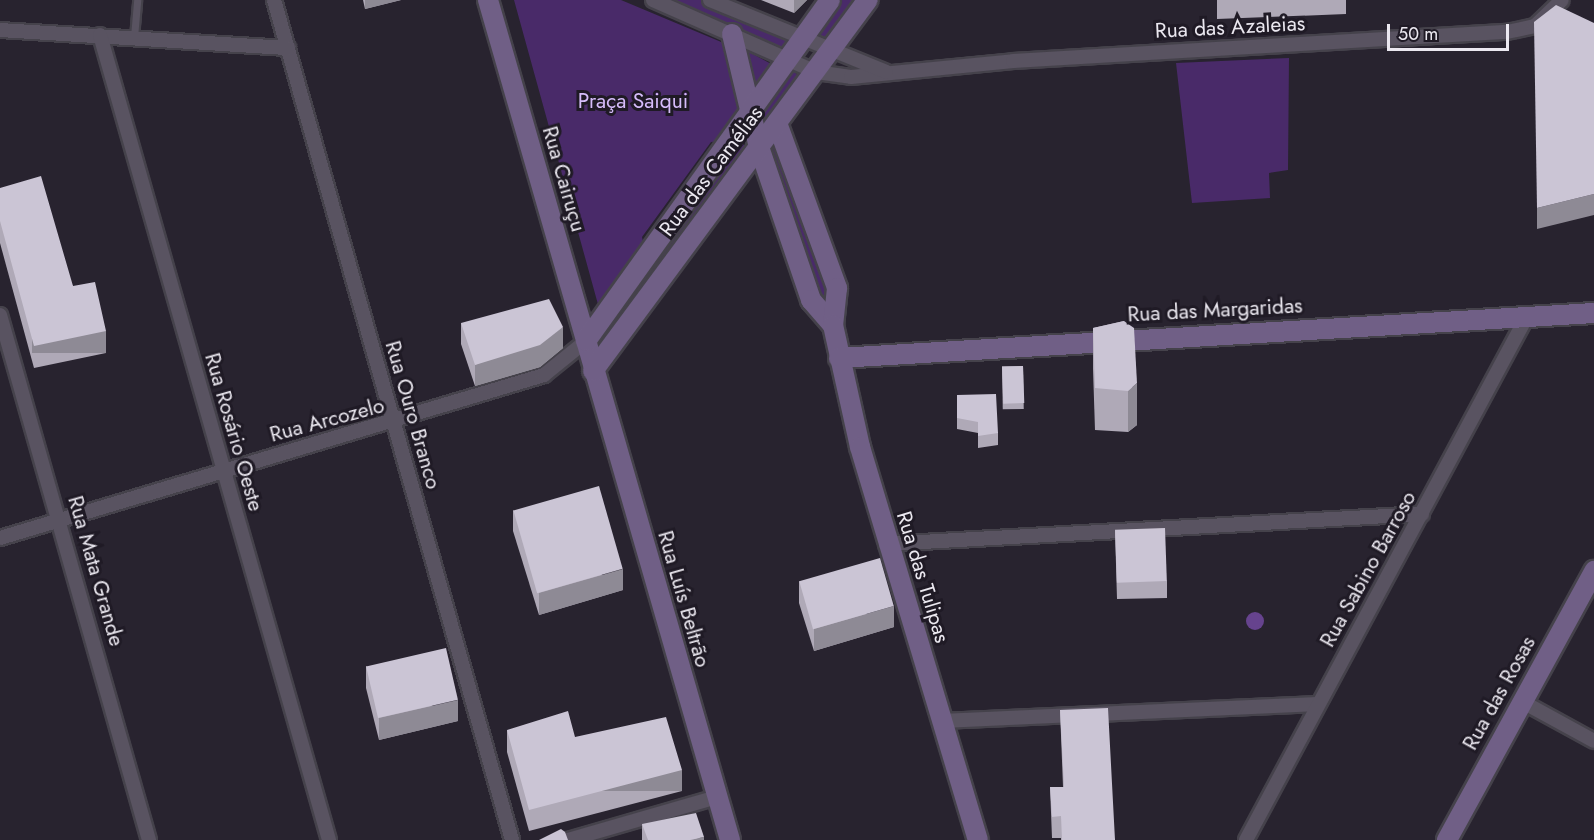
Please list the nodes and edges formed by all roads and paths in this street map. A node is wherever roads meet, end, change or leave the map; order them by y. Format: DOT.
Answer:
graph roads {
  1 [pos="137,0"];
  2 [pos="274,0"];
  3 [pos="488,0"];
  4 [pos="653,0"];
  5 [pos="710,0"];
  6 [pos="830,0"];
  7 [pos="868,0"];
  8 [pos="1562,0"];
  9 [pos="0,30"];
  10 [pos="732,34"];
  11 [pos="100,35"];
  12 [pos="134,37"];
  13 [pos="802,39"];
  14 [pos="288,48"];
  15 [pos="831,50"];
  16 [pos="788,59"];
  17 [pos="816,72"];
  18 [pos="888,73"];
  19 [pos="750,111"];
  20 [pos="777,123"];
  21 [pos="759,147"];
  22 [pos="1594,313"];
  23 [pos="0,315"];
  24 [pos="1526,318"];
  25 [pos="833,325"];
  26 [pos="586,341"];
  27 [pos="839,358"];
  28 [pos="593,371"];
  29 [pos="393,424"];
  30 [pos="223,471"];
  31 [pos="1422,514"];
  32 [pos="61,520"];
  33 [pos="0,538"];
  34 [pos="886,544"];
  35 [pos="1594,571"];
  36 [pos="1521,701"];
  37 [pos="1317,704"];
  38 [pos="943,721"];
  39 [pos="1594,741"];
  40 [pos="717,798"];
  41 [pos="148,840"];
  42 [pos="329,840"];
  43 [pos="512,840"];
  44 [pos="568,840"];
  45 [pos="730,840"];
  46 [pos="978,840"];
  47 [pos="1246,840"];
  48 [pos="1447,840"];
  1 -- 12 [label="lane"];
  2 -- 14 [label="street, Rua Ouro Branco"];
  3 -- 26 [label="street, Rua Cairuçu"];
  4 -- 10 [label="street"];
  5 -- 13 [label="street"];
  6 -- 13 [label="street, Rua das Camélias"];
  7 -- 15 [label="street, Rua das Camélias"];
  8 -- 18 [label="street, Rua das Azaleias"];
  9 -- 11 [label="street"];
  10 -- 16 [label="street"];
  10 -- 19 [label="street"];
  11 -- 12 [label="street"];
  11 -- 30 [label="street, Rua Rosário Oeste"];
  12 -- 14 [label="street"];
  13 -- 15 [label="street"];
  13 -- 16 [label="street, Rua das Camélias"];
  14 -- 29 [label="street, Rua Ouro Branco"];
  15 -- 17 [label="street, Rua das Camélias"];
  15 -- 18 [label="street, Rua das Azaleias"];
  16 -- 17 [label="street"];
  16 -- 19 [label="street, Rua das Camélias"];
  17 -- 18 [label="street, Rua das Azaleias"];
  17 -- 20 [label="street, Rua das Camélias"];
  19 -- 21 [label="street"];
  19 -- 26 [label="street, Rua das Camélias"];
  20 -- 21 [label="street, Rua das Camélias"];
  20 -- 25 [label="street, Rua das Tulipas"];
  21 -- 25 [label="street"];
  21 -- 28 [label="street, Rua das Camélias"];
  22 -- 24 [label="street, Rua das Margaridas"];
  23 -- 32 [label="street, Rua Mata Grande"];
  24 -- 27 [label="street, Rua das Margaridas"];
  24 -- 31 [label="street, Rua Sabino Barroso"];
  25 -- 27 [label="street, Rua das Tulipas"];
  26 -- 28 [label="street, Rua Cairuçu"];
  26 -- 29 [label="street, Rua Arcozelo"];
  27 -- 34 [label="street, Rua das Tulipas"];
  28 -- 40 [label="street, Rua Luís Beltrão"];
  29 -- 30 [label="street, Rua Arcozelo"];
  29 -- 43 [label="street, Rua Ouro Branco"];
  30 -- 32 [label="street, Rua Arcozelo"];
  30 -- 42 [label="street, Rua Rosário Oeste"];
  31 -- 34 [label="street"];
  31 -- 37 [label="street, Rua Sabino Barroso"];
  32 -- 33 [label="street, Rua Arcozelo"];
  32 -- 41 [label="street, Rua Mata Grande"];
  34 -- 38 [label="street, Rua das Tulipas"];
  35 -- 36 [label="street, Rua das Rosas"];
  36 -- 39 [label="street"];
  36 -- 48 [label="street, Rua das Rosas"];
  37 -- 38 [label="street"];
  37 -- 47 [label="street, Rua Sabino Barroso"];
  38 -- 46 [label="street, Rua das Tulipas"];
  40 -- 44 [label="street"];
  40 -- 45 [label="street, Rua Luís Beltrão"];
}
